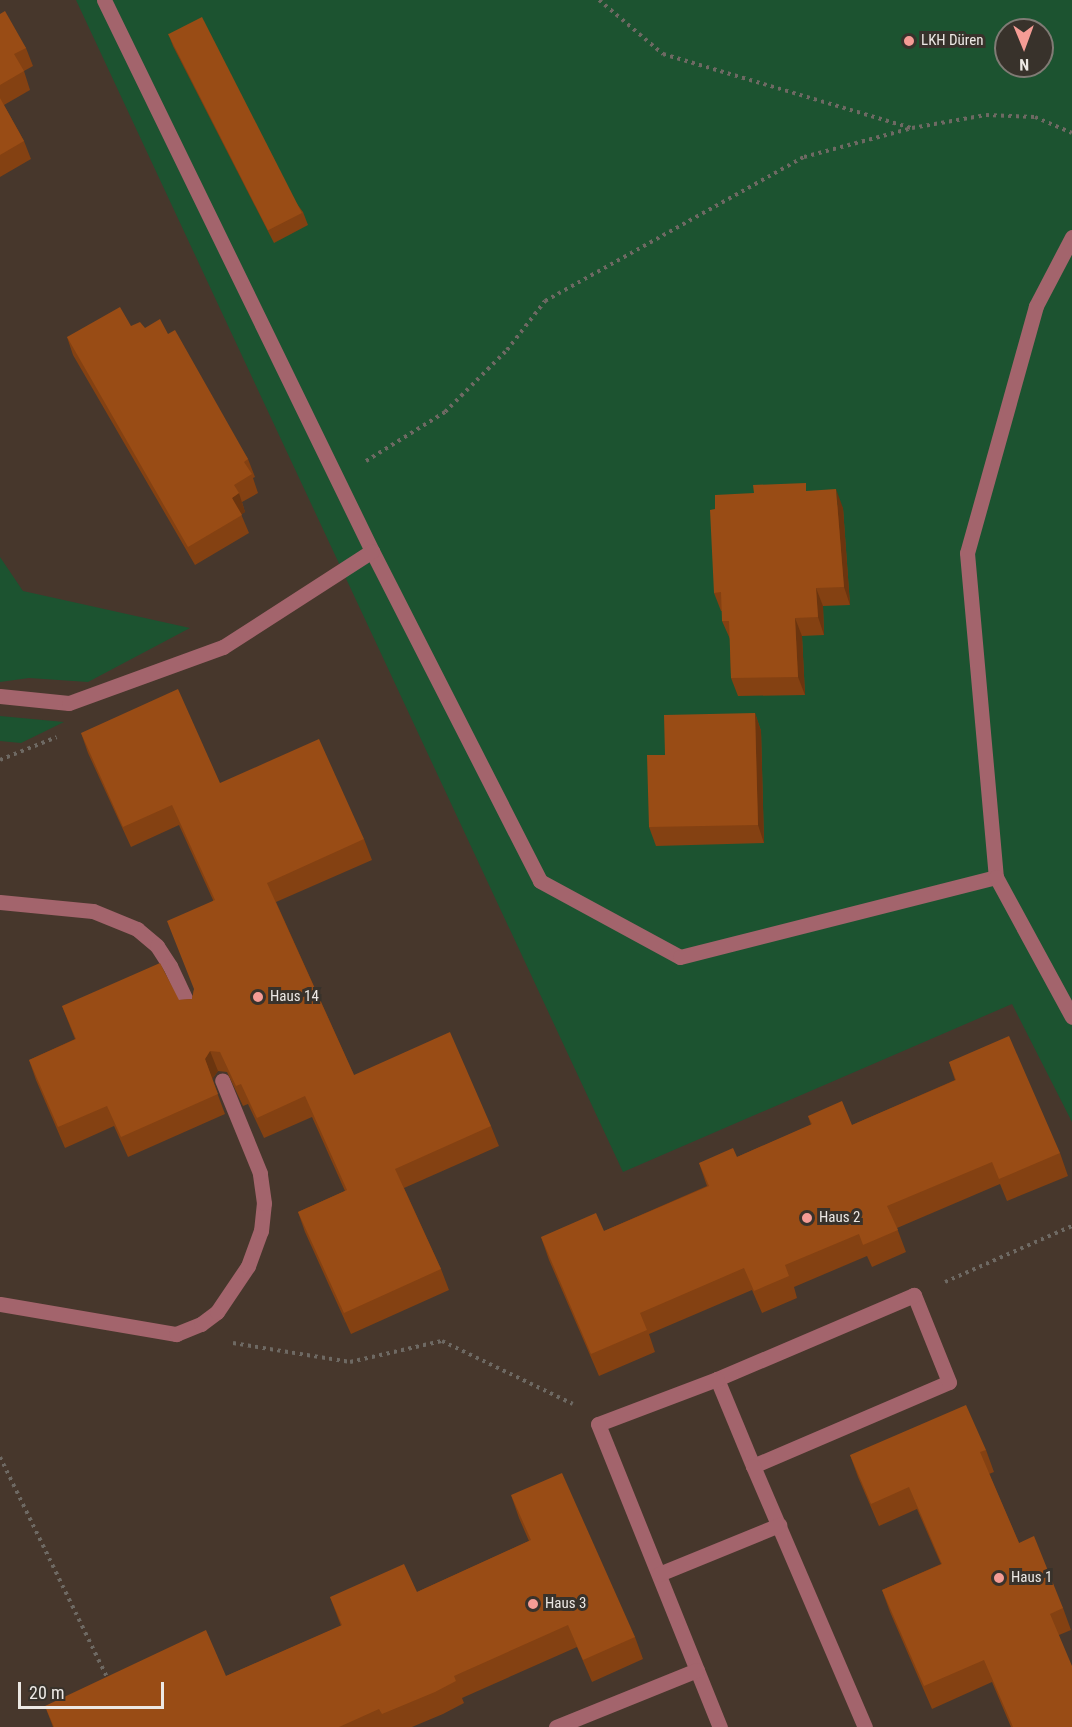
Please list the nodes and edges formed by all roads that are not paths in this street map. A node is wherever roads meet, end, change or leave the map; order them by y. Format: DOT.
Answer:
graph roads {
  1 [pos="104,0"];
  2 [pos="1072,237"];
  3 [pos="372,551"];
  4 [pos="0,696"];
  5 [pos="996,877"];
  6 [pos="0,902"];
  7 [pos="192,1013"];
  8 [pos="1072,1017"];
  9 [pos="222,1080"];
  10 [pos="0,1304"];
  11 [pos="717,1379"];
  12 [pos="753,1466"];
  13 [pos="779,1525"];
  14 [pos="659,1574"];
  15 [pos="697,1670"];
  16 [pos="556,1727"];
  17 [pos="720,1727"];
  18 [pos="865,1727"];
  1 -- 3 [label="lane"];
  2 -- 5 [label="lane"];
  3 -- 4 [label="lane"];
  3 -- 5 [label="lane"];
  5 -- 8 [label="lane"];
  6 -- 7 [label="lane"];
  9 -- 10 [label="lane"];
  11 -- 12 [label="lane"];
  11 -- 12 [label="lane"];
  11 -- 14 [label="lane"];
  12 -- 13 [label="lane"];
  13 -- 14 [label="lane"];
  13 -- 18 [label="lane"];
  14 -- 15 [label="lane"];
  15 -- 16 [label="lane"];
  15 -- 17 [label="lane"];
}
